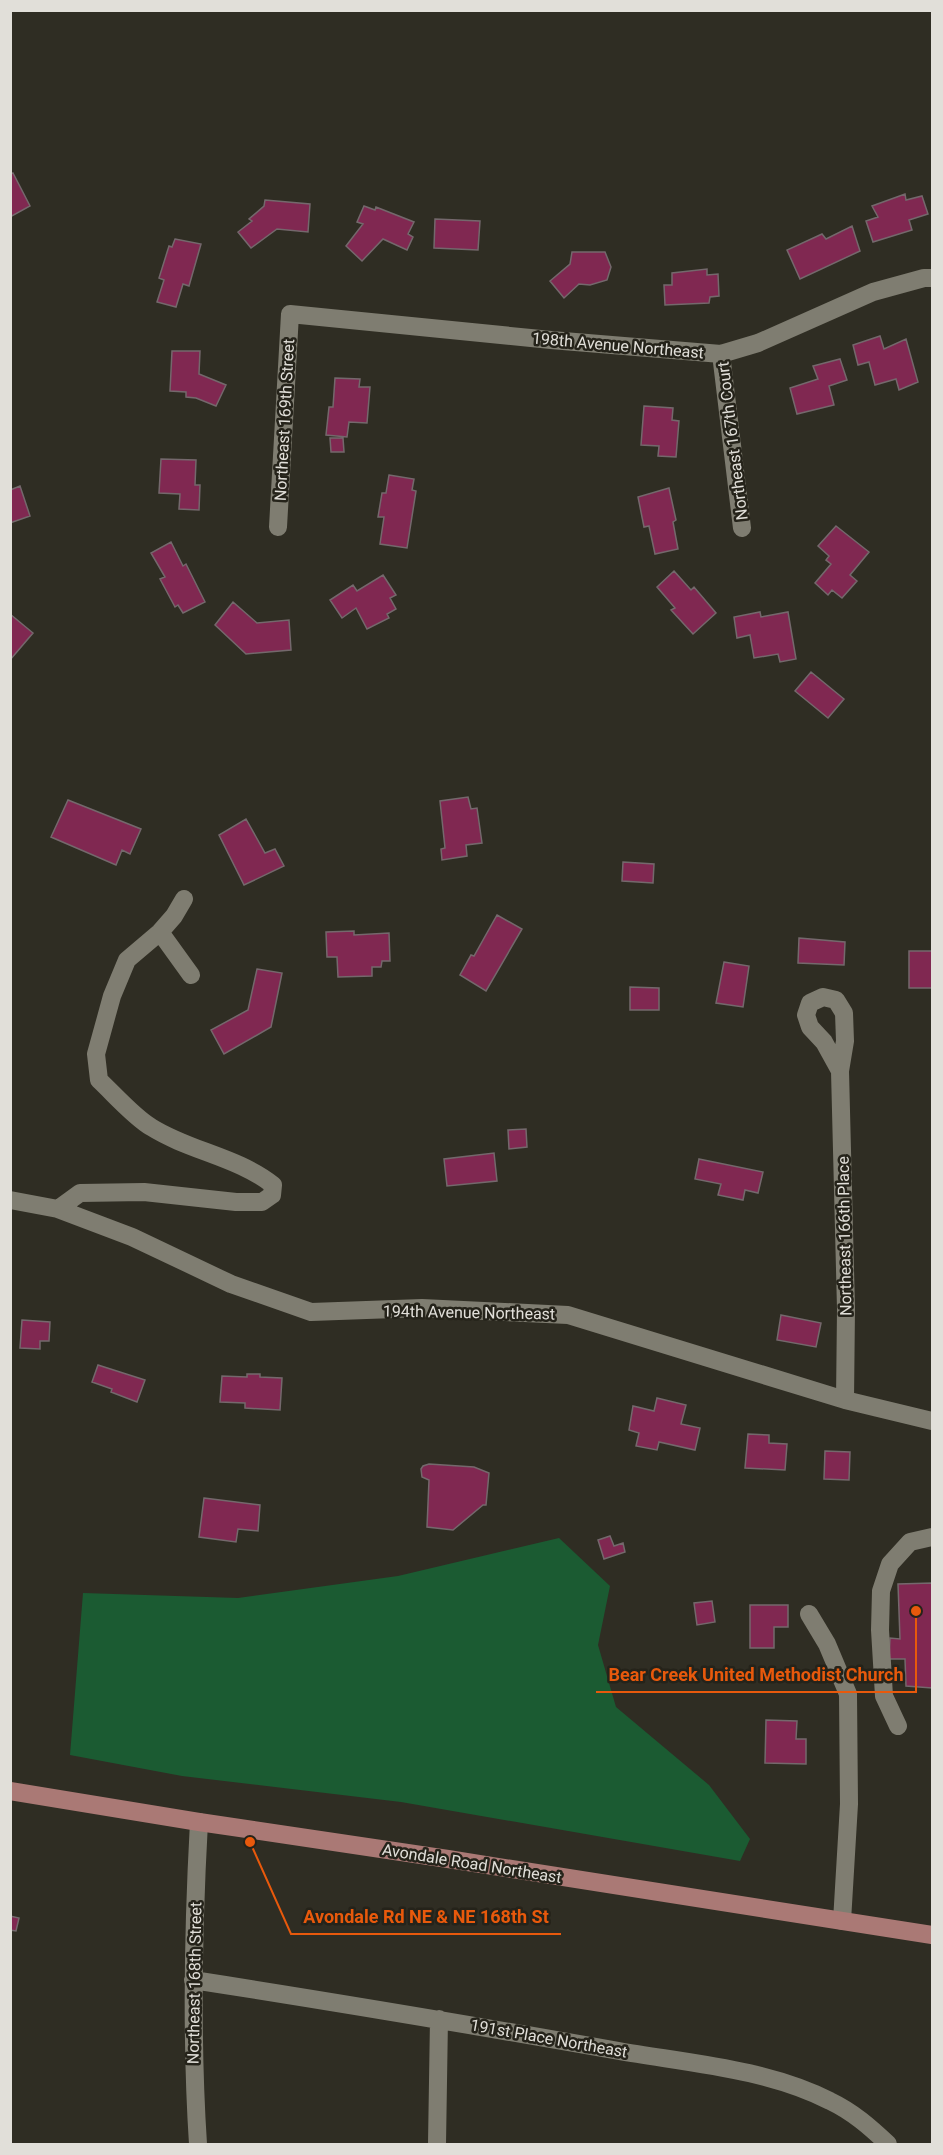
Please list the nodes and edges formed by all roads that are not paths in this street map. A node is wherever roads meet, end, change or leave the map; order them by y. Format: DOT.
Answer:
graph roads {
  1 [pos="933,278"];
  2 [pos="290,314"];
  3 [pos="721,354"];
  4 [pos="278,526"];
  5 [pos="742,528"];
  6 [pos="184,899"];
  7 [pos="160,932"];
  8 [pos="191,975"];
  9 [pos="840,1071"];
  10 [pos="10,1200"];
  11 [pos="58,1209"];
  12 [pos="845,1400"];
  13 [pos="933,1421"];
  14 [pos="933,1537"];
  15 [pos="809,1614"];
  16 [pos="898,1726"];
  17 [pos="10,1791"];
  18 [pos="199,1822"];
  19 [pos="842,1921"];
  20 [pos="933,1935"];
  21 [pos="193,1980"];
  22 [pos="439,2019"];
  23 [pos="198,2145"];
  24 [pos="437,2145"];
  25 [pos="888,2145"];
  1 -- 3 [label="street, 198th Avenue Northeast"];
  2 -- 3 [label="street, 198th Avenue Northeast"];
  2 -- 4 [label="street, Northeast 169th Street"];
  3 -- 5 [label="street, Northeast 167th Court"];
  6 -- 7 [label="street"];
  7 -- 8 [label="street"];
  7 -- 11 [label="street"];
  9 -- 12 [label="street, Northeast 166th Place"];
  10 -- 11 [label="street, 194th Avenue Northeast"];
  11 -- 12 [label="street, 194th Avenue Northeast"];
  12 -- 13 [label="street, 194th Avenue Northeast"];
  14 -- 16 [label="street"];
  15 -- 19 [label="street"];
  17 -- 18 [label="main road, Avondale Road Northeast"];
  18 -- 19 [label="main road, Avondale Road Northeast"];
  18 -- 21 [label="street, Northeast 168th Street"];
  19 -- 20 [label="main road, Avondale Road Northeast"];
  21 -- 22 [label="street, 191st Place Northeast"];
  21 -- 23 [label="street, Northeast 168th Street"];
  22 -- 24 [label="street"];
  22 -- 25 [label="street, 191st Place Northeast"];
}
